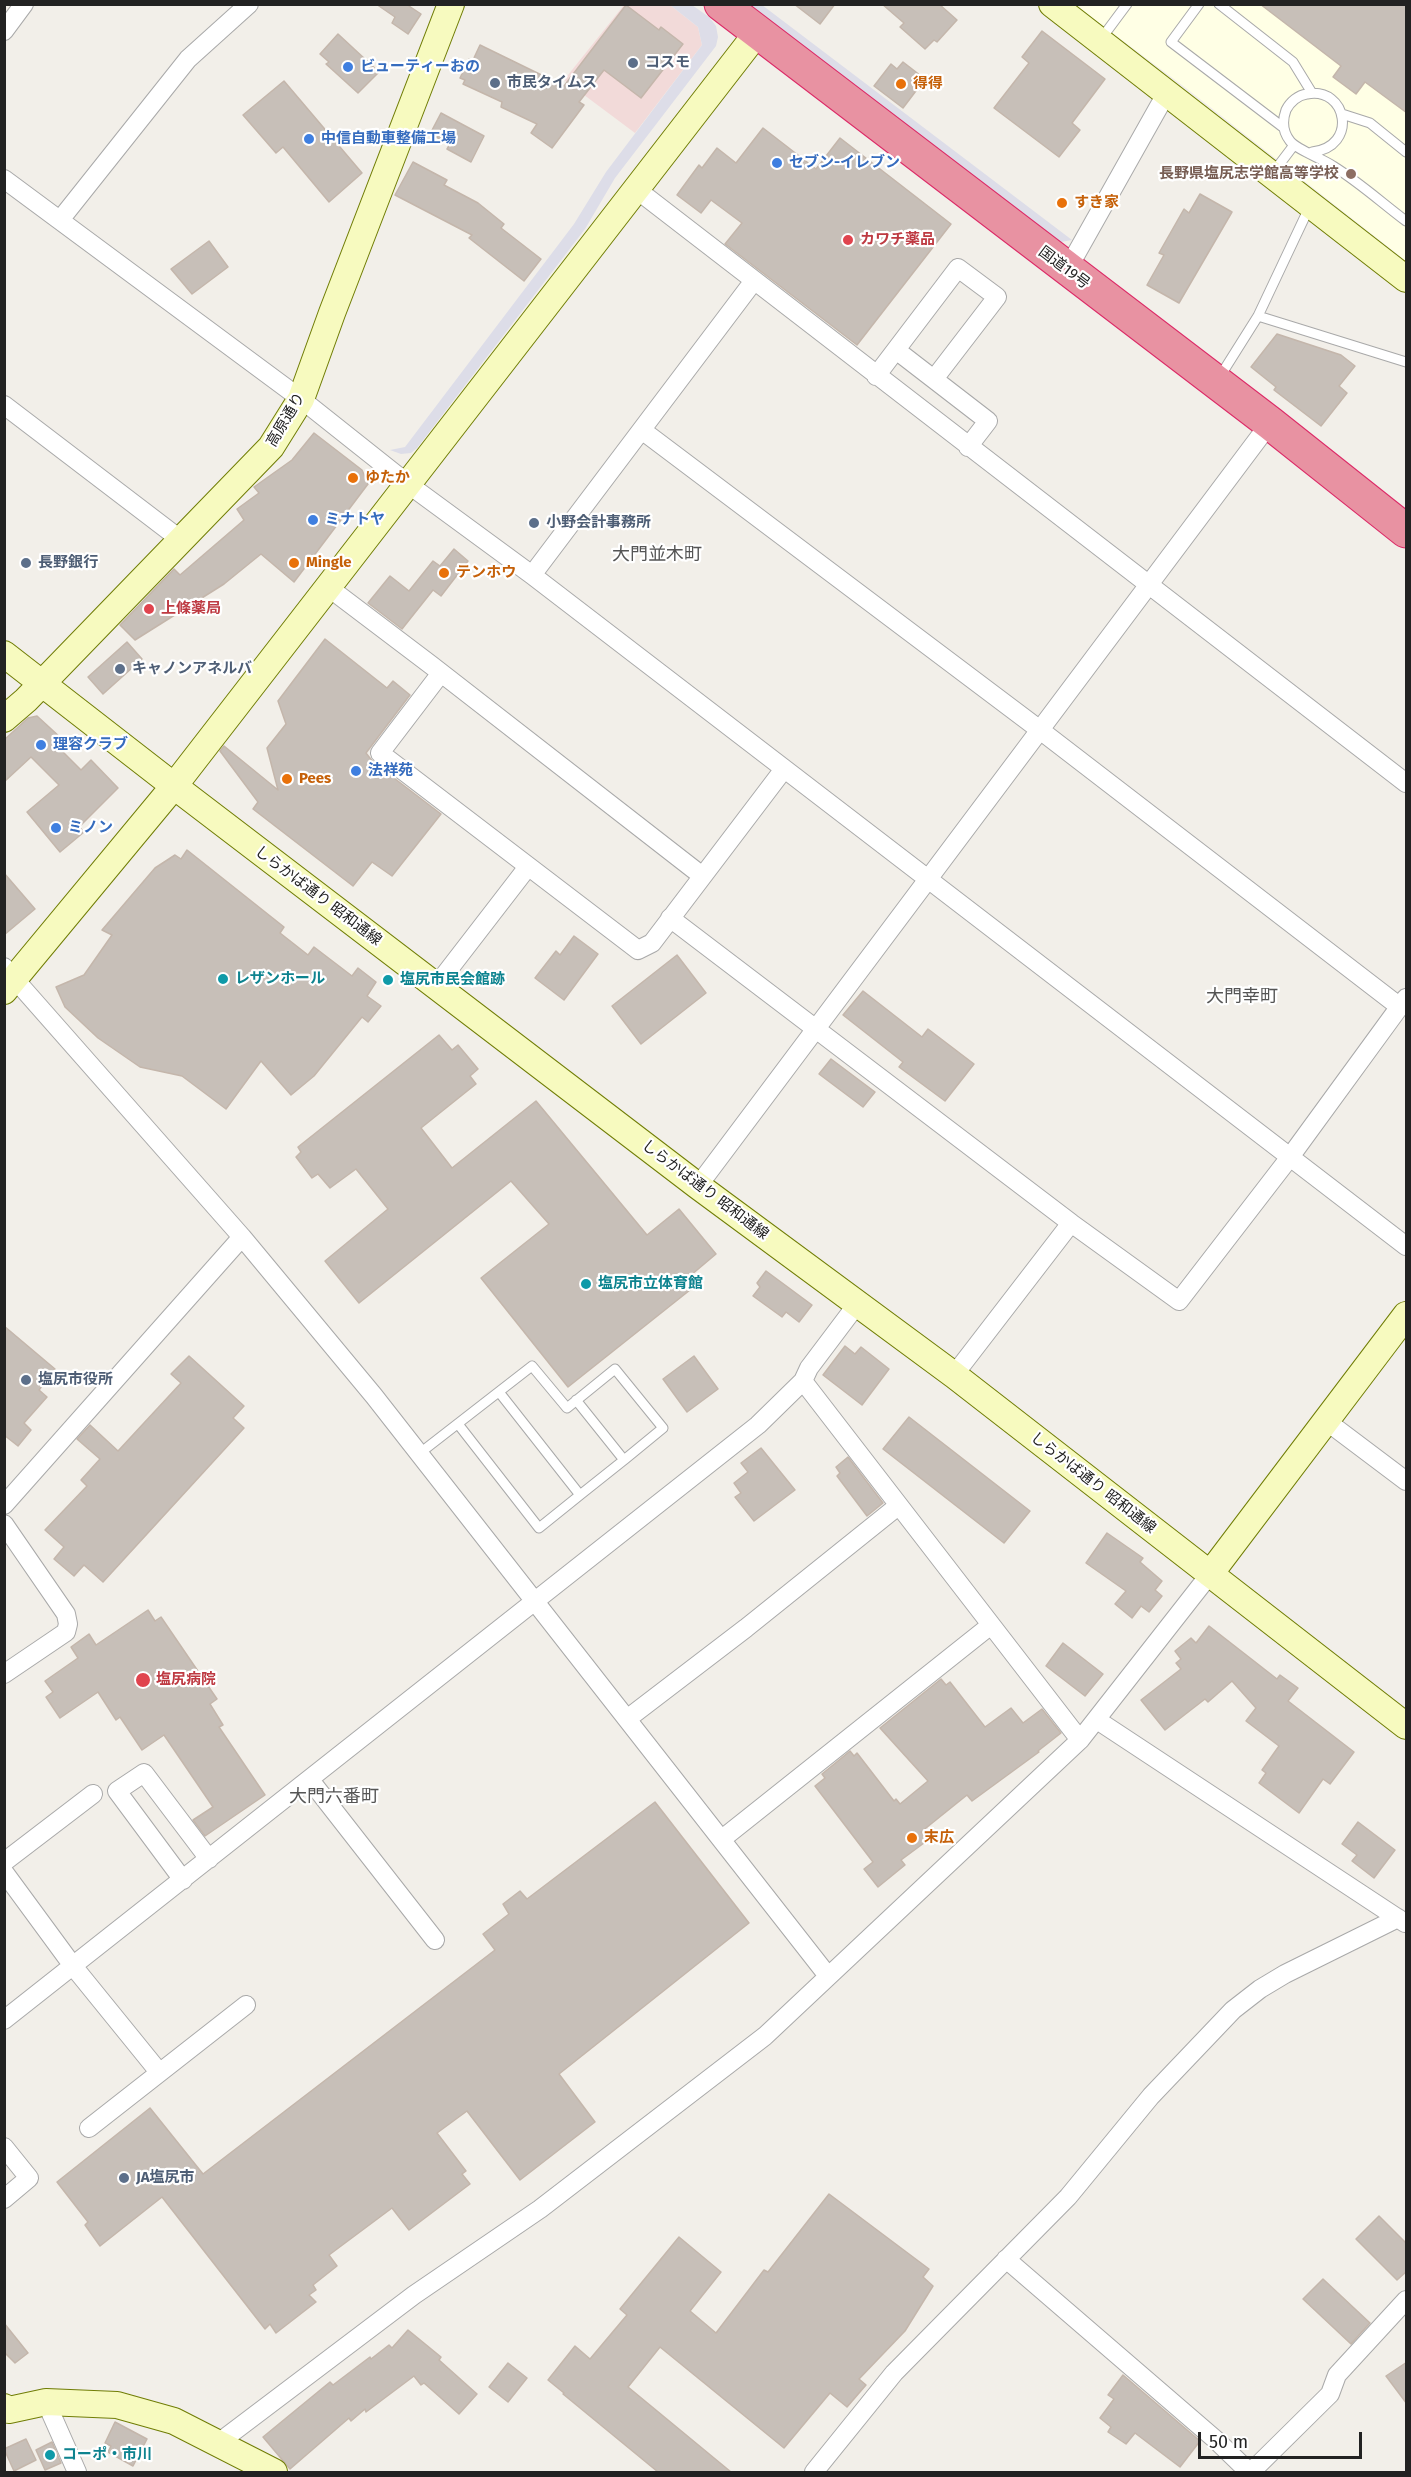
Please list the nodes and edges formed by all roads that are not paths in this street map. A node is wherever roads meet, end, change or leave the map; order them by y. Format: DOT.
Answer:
graph roads {
  1 [pos="24,4"];
  2 [pos="249,4"];
  3 [pos="721,4"];
  4 [pos="1052,4"];
  5 [pos="1127,4"];
  6 [pos="1199,4"];
  7 [pos="1219,4"];
  8 [pos="448,6"];
  9 [pos="4,31"];
  10 [pos="757,33"];
  11 [pos="1100,41"];
  12 [pos="1312,93"];
  13 [pos="1166,94"];
  14 [pos="1342,114"];
  15 [pos="1284,128"];
  16 [pos="1294,146"];
  17 [pos="1312,152"];
  18 [pos="1407,152"];
  19 [pos="1272,174"];
  20 [pos="4,179"];
  21 [pos="636,189"];
  22 [pos="1311,205"];
  23 [pos="60,220"];
  24 [pos="1407,221"];
  25 [pos="1067,270"];
  26 [pos="1407,279"];
  27 [pos="753,282"];
  28 [pos="1258,316"];
  29 [pos="896,350"];
  30 [pos="1407,362"];
  31 [pos="876,376"];
  32 [pos="934,379"];
  33 [pos="1216,382"];
  34 [pos="301,399"];
  35 [pos="4,405"];
  36 [pos="1270,423"];
  37 [pos="643,431"];
  38 [pos="968,447"];
  39 [pos="408,484"];
  40 [pos="1404,523"];
  41 [pos="181,540"];
  42 [pos="532,575"];
  43 [pos="1148,585"];
  44 [pos="328,587"];
  45 [pos="4,654"];
  46 [pos="441,674"];
  47 [pos="42,683"];
  48 [pos="4,719"];
  49 [pos="1040,730"];
  50 [pos="784,769"];
  51 [pos="1407,783"];
  52 [pos="174,786"];
  53 [pos="527,867"];
  54 [pos="701,875"];
  55 [pos="928,879"];
  56 [pos="670,918"];
  57 [pos="8,979"];
  58 [pos="436,986"];
  59 [pos="1403,1003"];
  60 [pos="815,1027"];
  61 [pos="1290,1157"];
  62 [pos="698,1186"];
  63 [pos="1071,1223"];
  64 [pos="242,1237"];
  65 [pos="1407,1246"];
  66 [pos="858,1303"];
  67 [pos="1407,1315"];
  68 [pos="954,1375"];
  69 [pos="803,1381"];
  70 [pos="499,1392"];
  71 [pos="576,1400"];
  72 [pos="1326,1420"];
  73 [pos="458,1424"];
  74 [pos="420,1453"];
  75 [pos="624,1460"];
  76 [pos="1407,1481"];
  77 [pos="580,1495"];
  78 [pos="4,1505"];
  79 [pos="898,1506"];
  80 [pos="4,1524"];
  81 [pos="1210,1574"];
  82 [pos="535,1602"];
  83 [pos="991,1625"];
  84 [pos="4,1674"];
  85 [pos="627,1719"];
  86 [pos="1097,1720"];
  87 [pos="1407,1726"];
  88 [pos="1080,1740"];
  89 [pos="310,1780"];
  90 [pos="93,1794"];
  91 [pos="722,1839"];
  92 [pos="209,1859"];
  93 [pos="4,1862"];
  94 [pos="4,1872"];
  95 [pos="183,1880"];
  96 [pos="1402,1921"];
  97 [pos="435,1940"];
  98 [pos="73,1966"];
  99 [pos="828,1976"];
  100 [pos="246,2005"];
  101 [pos="4,2020"];
  102 [pos="159,2072"];
  103 [pos="89,2128"];
  104 [pos="4,2147"];
  105 [pos="4,2199"];
  106 [pos="1006,2259"];
  107 [pos="1407,2301"];
  108 [pos="46,2402"];
  109 [pos="6,2410"];
  110 [pos="217,2444"];
  111 [pos="77,2472"];
  112 [pos="274,2472"];
  113 [pos="814,2472"];
  114 [pos="1250,2472"];
  1 -- 9 [label="street"];
  2 -- 23 [label="street"];
  3 -- 10 [label="highway, 国道19号"];
  4 -- 11 [label="street"];
  5 -- 11 [label="lane"];
  6 -- 15 [label="lane"];
  7 -- 12 [label="lane"];
  8 -- 34 [label="street, 高原通り"];
  10 -- 21 [label="street"];
  10 -- 25 [label="highway, 国道19号"];
  11 -- 13 [label="street"];
  12 -- 14 [label="lane"];
  12 -- 15 [label="lane"];
  13 -- 19 [label="street"];
  13 -- 25 [label="street"];
  14 -- 17 [label="lane"];
  14 -- 18 [label="lane"];
  15 -- 16 [label="lane"];
  16 -- 17 [label="lane"];
  16 -- 19 [label="lane"];
  17 -- 24 [label="lane"];
  19 -- 22 [label="street"];
  20 -- 23 [label="street"];
  21 -- 27 [label="street"];
  21 -- 39 [label="street"];
  22 -- 26 [label="street"];
  22 -- 28 [label="lane"];
  23 -- 34 [label="street"];
  25 -- 33 [label="highway, 国道19号"];
  27 -- 31 [label="street"];
  27 -- 37 [label="street"];
  28 -- 30 [label="lane"];
  28 -- 33 [label="lane"];
  29 -- 31 [label="street"];
  29 -- 32 [label="street"];
  29 -- 32 [label="street"];
  31 -- 38 [label="street"];
  32 -- 38 [label="street"];
  33 -- 36 [label="highway, 国道19号"];
  34 -- 39 [label="street"];
  34 -- 41 [label="street, 高原通り"];
  35 -- 41 [label="street"];
  36 -- 40 [label="highway, 国道19号"];
  36 -- 43 [label="street"];
  37 -- 42 [label="street"];
  37 -- 49 [label="street"];
  38 -- 43 [label="street"];
  39 -- 42 [label="street"];
  39 -- 44 [label="street"];
  41 -- 47 [label="street, 高原通り"];
  42 -- 50 [label="street"];
  43 -- 49 [label="street"];
  43 -- 51 [label="street"];
  44 -- 46 [label="street"];
  44 -- 52 [label="street"];
  45 -- 47 [label="street, しらかば通り 昭和通線"];
  46 -- 53 [label="street"];
  46 -- 54 [label="street"];
  47 -- 48 [label="street, 高原通り"];
  47 -- 52 [label="street, しらかば通り 昭和通線"];
  49 -- 55 [label="street"];
  49 -- 59 [label="street"];
  50 -- 54 [label="street"];
  50 -- 55 [label="street"];
  52 -- 57 [label="street"];
  52 -- 58 [label="street, しらかば通り 昭和通線"];
  53 -- 56 [label="street"];
  53 -- 58 [label="street"];
  54 -- 56 [label="street"];
  55 -- 60 [label="street"];
  55 -- 61 [label="street"];
  56 -- 60 [label="street"];
  57 -- 64 [label="street"];
  58 -- 62 [label="street, しらかば通り 昭和通線"];
  59 -- 61 [label="street"];
  60 -- 62 [label="street"];
  60 -- 63 [label="street"];
  61 -- 63 [label="street"];
  61 -- 65 [label="street"];
  62 -- 66 [label="street, しらかば通り 昭和通線"];
  63 -- 68 [label="street"];
  64 -- 74 [label="street"];
  64 -- 78 [label="street"];
  66 -- 68 [label="street, しらかば通り 昭和通線"];
  66 -- 69 [label="street"];
  67 -- 72 [label="street"];
  68 -- 81 [label="street, しらかば通り 昭和通線"];
  69 -- 79 [label="street"];
  69 -- 82 [label="street"];
  70 -- 71 [label="lane"];
  70 -- 73 [label="lane"];
  70 -- 77 [label="lane"];
  71 -- 75 [label="lane"];
  71 -- 75 [label="lane"];
  72 -- 76 [label="street"];
  72 -- 81 [label="street"];
  73 -- 74 [label="lane"];
  73 -- 77 [label="lane"];
  74 -- 82 [label="street"];
  75 -- 77 [label="lane"];
  79 -- 83 [label="street"];
  79 -- 85 [label="street"];
  80 -- 84 [label="street"];
  81 -- 86 [label="street"];
  81 -- 87 [label="street, しらかば通り 昭和通線"];
  82 -- 85 [label="street"];
  82 -- 89 [label="street"];
  83 -- 88 [label="street"];
  83 -- 91 [label="street"];
  85 -- 91 [label="street"];
  86 -- 88 [label="street"];
  86 -- 96 [label="street"];
  88 -- 99 [label="street"];
  89 -- 92 [label="street"];
  89 -- 97 [label="street"];
  90 -- 93 [label="street"];
  91 -- 99 [label="street"];
  92 -- 95 [label="street"];
  92 -- 95 [label="street"];
  94 -- 98 [label="street"];
  95 -- 98 [label="street"];
  96 -- 106 [label="street"];
  98 -- 101 [label="street"];
  98 -- 102 [label="street"];
  99 -- 110 [label="street"];
  100 -- 102 [label="street"];
  102 -- 103 [label="street"];
  104 -- 105 [label="street"];
  106 -- 113 [label="street"];
  106 -- 114 [label="street"];
  107 -- 114 [label="street"];
  108 -- 109 [label="street"];
  108 -- 110 [label="street"];
  108 -- 111 [label="street"];
  110 -- 112 [label="street"];
}
